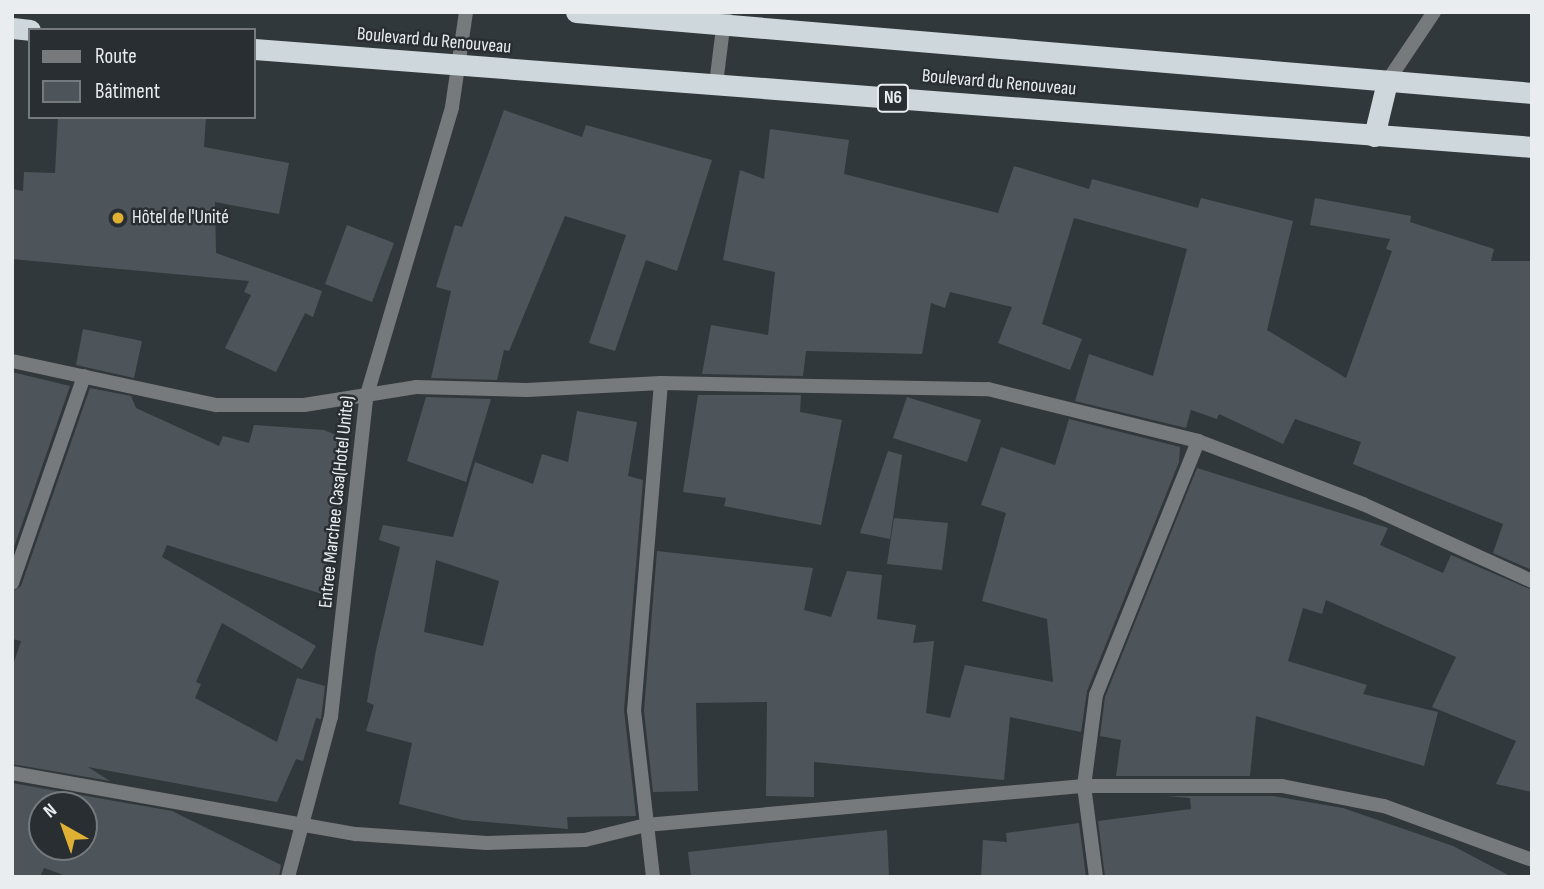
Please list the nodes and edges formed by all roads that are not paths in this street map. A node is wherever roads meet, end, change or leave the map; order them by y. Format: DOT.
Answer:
graph roads {
  1 [pos="466,12"];
  2 [pos="576,12"];
  3 [pos="1434,12"];
  4 [pos="724,17"];
  5 [pos="256,49"];
  6 [pos="460,66"];
  7 [pos="1387,82"];
  8 [pos="716,84"];
  9 [pos="1532,93"];
  10 [pos="1374,136"];
  11 [pos="1532,147"];
  12 [pos="12,361"];
  13 [pos="85,376"];
  14 [pos="661,383"];
  15 [pos="366,398"];
  16 [pos="1198,441"];
  17 [pos="1532,581"];
  18 [pos="12,583"];
  19 [pos="12,773"];
  20 [pos="1084,786"];
  21 [pos="305,825"];
  22 [pos="646,825"];
  23 [pos="1532,860"];
  24 [pos="288,877"];
  25 [pos="653,877"];
  26 [pos="1096,877"];
  1 -- 6 [label="street, Entree Marchee Casa(Hotel Unite)"];
  2 -- 4 [label="highway, Boulevard du Renouveau"];
  3 -- 7 [label="street"];
  4 -- 7 [label="highway, Boulevard du Renouveau"];
  4 -- 8 [label="street"];
  5 -- 6 [label="highway, Boulevard du Renouveau / N6"];
  6 -- 8 [label="highway, Boulevard du Renouveau / N6"];
  6 -- 15 [label="street, Entree Marchee Casa(Hotel Unite)"];
  7 -- 9 [label="highway, Boulevard du Renouveau"];
  7 -- 10 [label="highway"];
  8 -- 10 [label="highway, Boulevard du Renouveau / N6"];
  10 -- 11 [label="highway, Boulevard du Renouveau / N6"];
  12 -- 13 [label="street"];
  13 -- 15 [label="street"];
  13 -- 18 [label="street"];
  14 -- 15 [label="street"];
  14 -- 16 [label="street"];
  14 -- 22 [label="street"];
  15 -- 21 [label="street, Entree Marchee Casa(Hotel Unite)"];
  16 -- 17 [label="street"];
  16 -- 20 [label="street"];
  19 -- 21 [label="street"];
  20 -- 22 [label="street"];
  20 -- 23 [label="street"];
  20 -- 26 [label="street"];
  21 -- 22 [label="street"];
  21 -- 24 [label="street, Entree Marchee Casa(Hotel Unite)"];
  22 -- 25 [label="street"];
}
